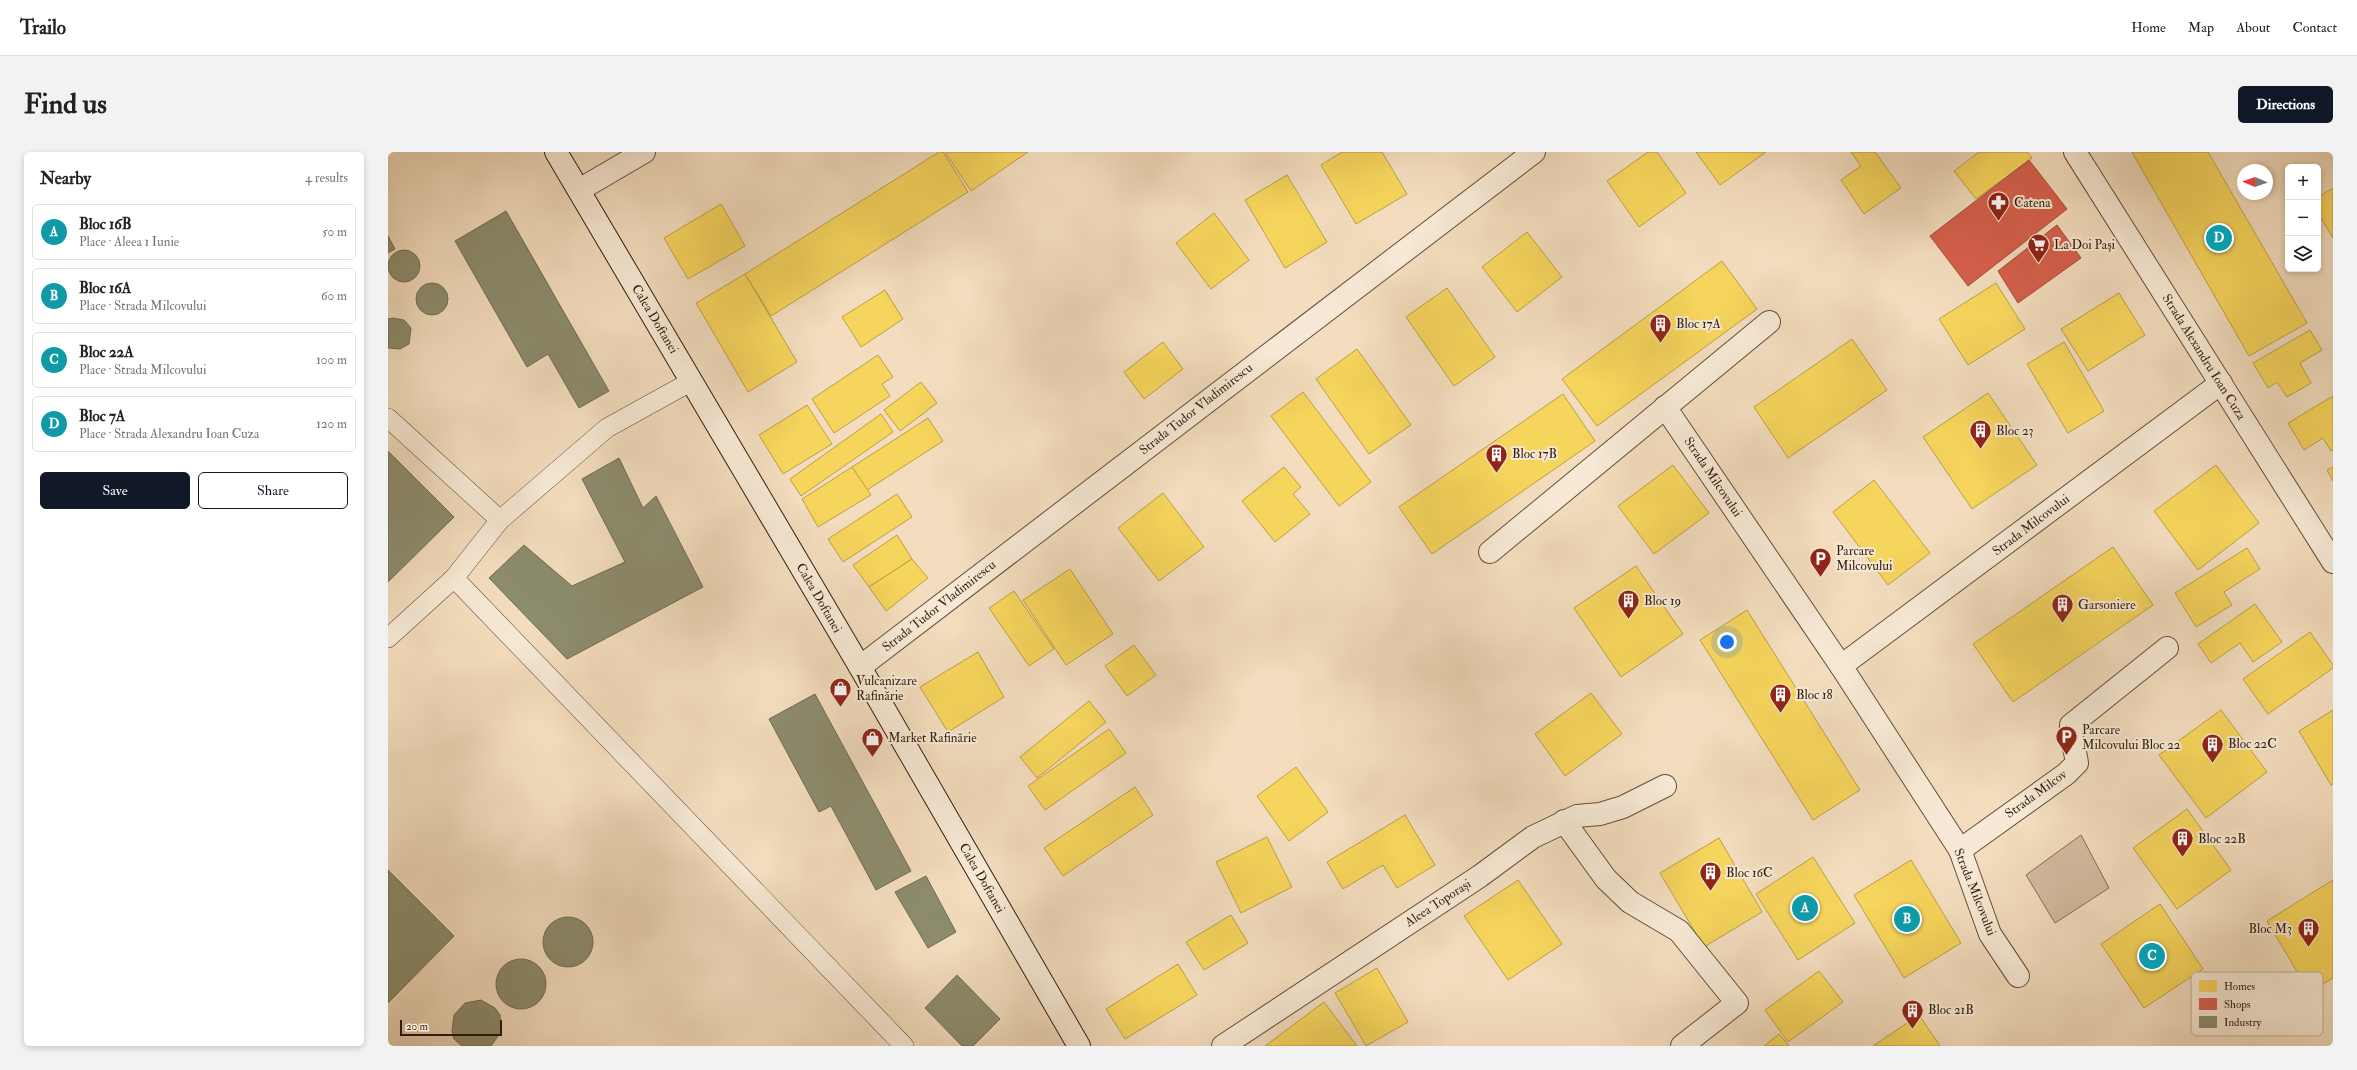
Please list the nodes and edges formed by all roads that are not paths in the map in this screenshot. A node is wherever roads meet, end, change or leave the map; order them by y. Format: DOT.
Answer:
graph roads {
  1 [pos="556,152"];
  2 [pos="644,152"];
  3 [pos="1534,152"];
  4 [pos="2075,152"];
  5 [pos="579,190"];
  6 [pos="1769,322"];
  7 [pos="692,381"];
  8 [pos="2221,383"];
  9 [pos="1665,407"];
  10 [pos="388,418"];
  11 [pos="500,520"];
  12 [pos="1490,552"];
  13 [pos="2333,562"];
  14 [pos="454,578"];
  15 [pos="388,638"];
  16 [pos="2167,648"];
  17 [pos="1841,666"];
  18 [pos="860,667"];
  19 [pos="1665,786"];
  20 [pos="1564,821"];
  21 [pos="1960,850"];
  22 [pos="2018,976"];
  23 [pos="904,1046"];
  24 [pos="1079,1046"];
  25 [pos="1223,1046"];
  26 [pos="1682,1046"];
  1 -- 5 [label="street, Calea Doftanei"];
  2 -- 5 [label="street"];
  3 -- 18 [label="street, Strada Tudor Vladimirescu"];
  4 -- 8 [label="street, Strada Alexandru Ioan Cuza"];
  5 -- 7 [label="street, Calea Doftanei"];
  6 -- 9 [label="street"];
  7 -- 11 [label="lane"];
  7 -- 18 [label="street, Calea Doftanei"];
  8 -- 13 [label="street, Strada Alexandru Ioan Cuza"];
  8 -- 17 [label="street, Strada Milcovului"];
  9 -- 12 [label="street"];
  9 -- 17 [label="street, Strada Milcovului"];
  10 -- 11 [label="lane"];
  11 -- 14 [label="lane"];
  14 -- 15 [label="lane"];
  14 -- 23 [label="lane"];
  16 -- 21 [label="street, Strada Milcov"];
  17 -- 21 [label="street, Strada Milcovului"];
  18 -- 24 [label="street, Calea Doftanei"];
  19 -- 20 [label="street, Aleea Toporași"];
  20 -- 25 [label="street, Aleea Toporași"];
  20 -- 26 [label="street"];
  21 -- 22 [label="street, Strada Milcovului"];
}
